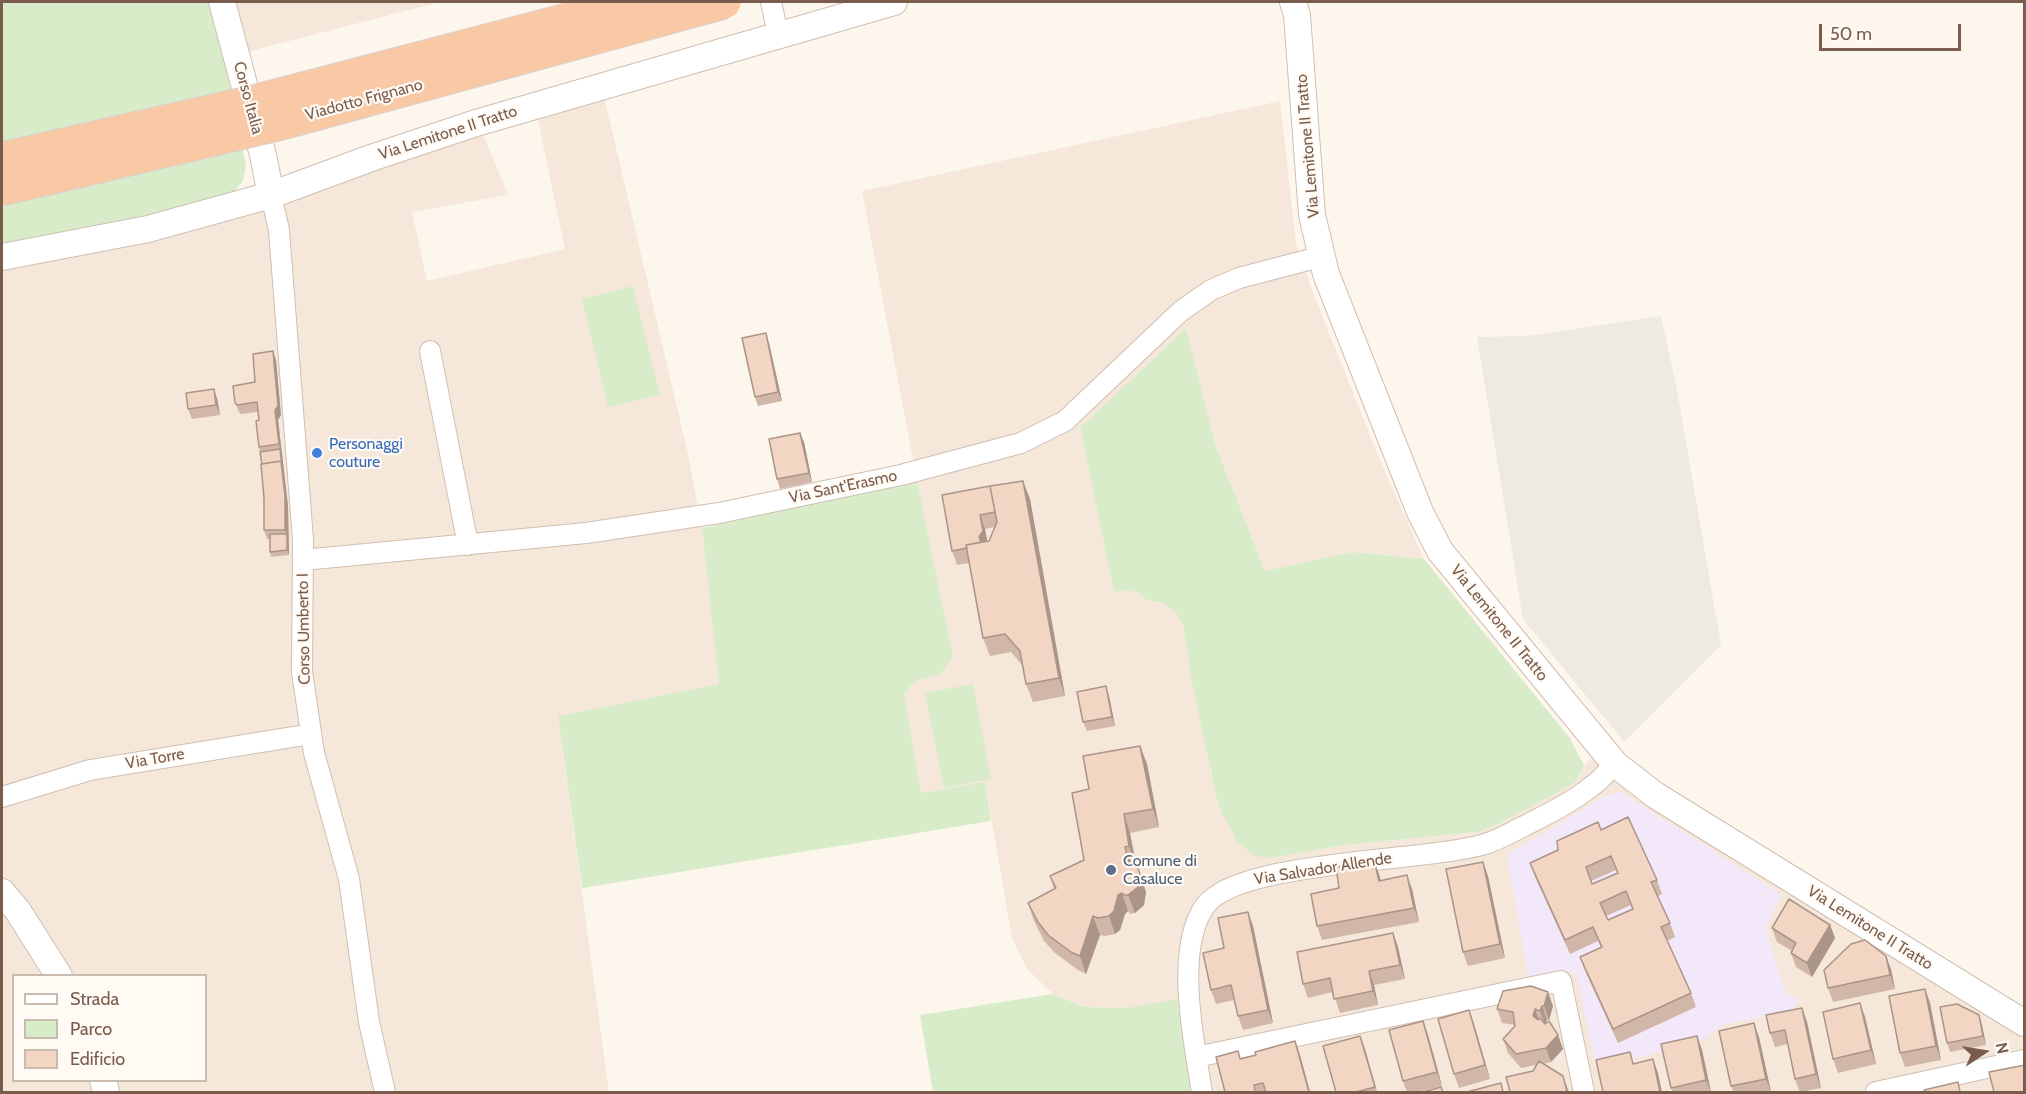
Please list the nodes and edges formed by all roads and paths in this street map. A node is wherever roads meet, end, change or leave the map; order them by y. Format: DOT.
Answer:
graph roads {
  1 [pos="222,2"];
  2 [pos="636,2"];
  3 [pos="724,2"];
  4 [pos="771,2"];
  5 [pos="894,2"];
  6 [pos="1293,2"];
  7 [pos="778,34"];
  8 [pos="2,159"];
  9 [pos="2,189"];
  10 [pos="271,195"];
  11 [pos="1323,256"];
  12 [pos="2,257"];
  13 [pos="430,351"];
  14 [pos="468,545"];
  15 [pos="303,560"];
  16 [pos="311,734"];
  17 [pos="1615,764"];
  18 [pos="2,797"];
  19 [pos="2,892"];
  20 [pos="58,974"];
  21 [pos="2025,1023"];
  22 [pos="1196,1057"];
  23 [pos="2025,1060"];
  24 [pos="1903,1089"];
  25 [pos="385,1092"];
  26 [pos="1202,1092"];
  27 [pos="1584,1092"];
  28 [pos="1876,1092"];
  1 -- 10 [label="street, Corso Italia"];
  2 -- 8 [label="highway, Viadotto Frignano, bridge"];
  3 -- 9 [label="highway, Viadotto Frignano, bridge"];
  4 -- 7 [label="street"];
  5 -- 7 [label="street, Via Lemitone II Tratto"];
  6 -- 11 [label="street, Via Lemitone II Tratto"];
  7 -- 10 [label="street, Via Lemitone II Tratto"];
  10 -- 12 [label="street, Via Lemitone II Tratto"];
  10 -- 15 [label="street, Corso Umberto I"];
  11 -- 14 [label="street, Via Sant'Erasmo"];
  11 -- 17 [label="street, Via Lemitone II Tratto"];
  13 -- 14 [label="street"];
  14 -- 15 [label="street, Via Sant'Erasmo"];
  15 -- 16 [label="street, Corso Umberto I"];
  16 -- 18 [label="street, Via Torre"];
  16 -- 25 [label="street, Corso Umberto I"];
  17 -- 21 [label="street, Via Lemitone II Tratto"];
  17 -- 22 [label="street, Via Salvador Allende"];
  19 -- 20 [label="street"];
  22 -- 26 [label="street, Via Salvador Allende"];
  22 -- 27 [label="street"];
  23 -- 24 [label="street"];
  24 -- 28 [label="street"];
}
